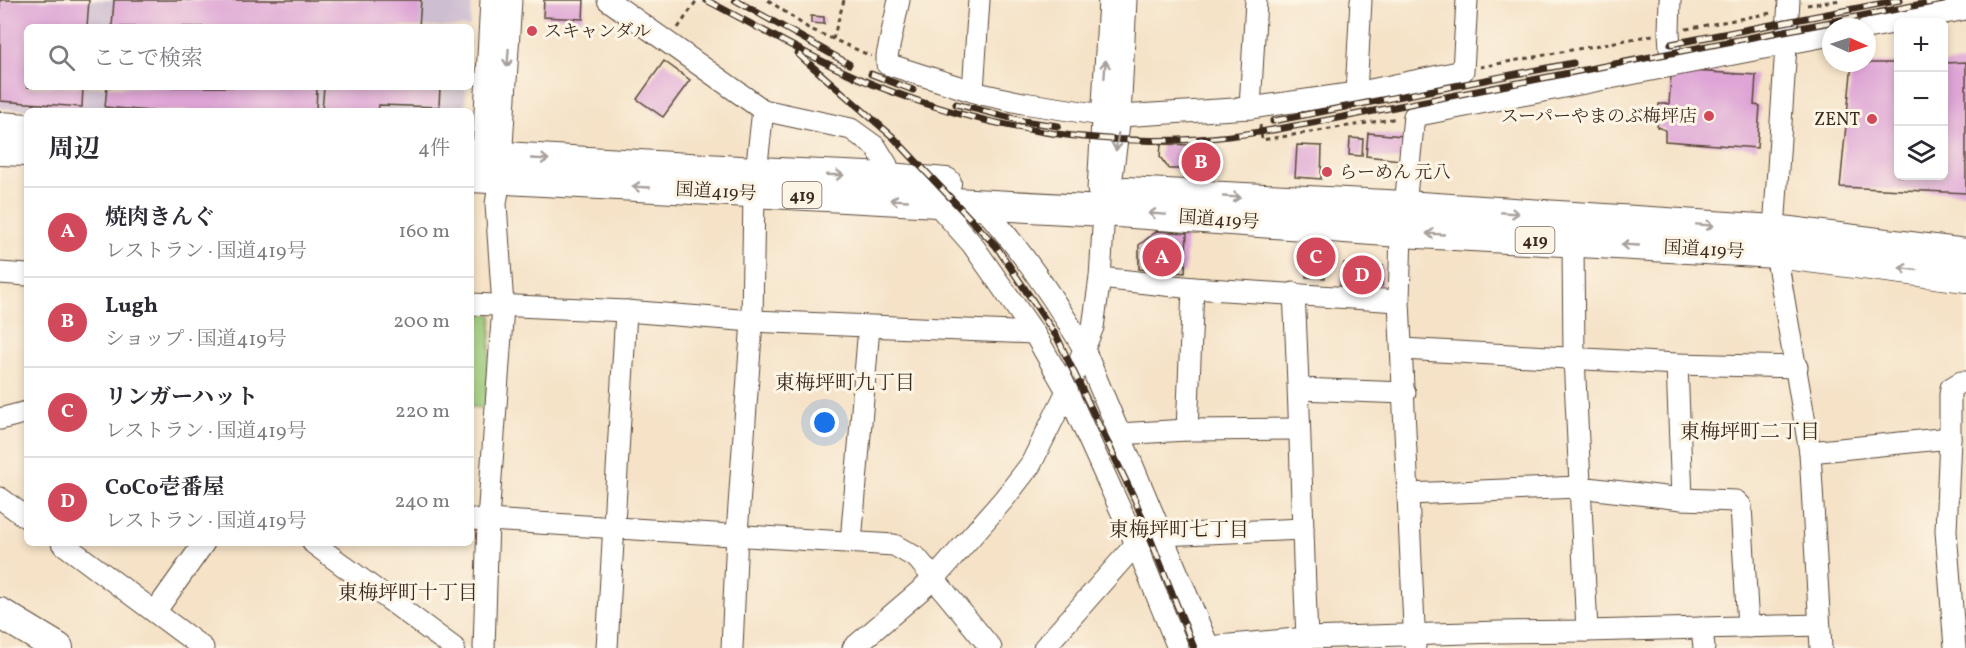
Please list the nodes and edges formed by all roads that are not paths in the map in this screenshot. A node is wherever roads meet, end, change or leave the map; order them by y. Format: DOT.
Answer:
graph roads {
  1 [pos="491,0"];
  2 [pos="512,0"];
  3 [pos="608,0"];
  4 [pos="899,0"];
  5 [pos="979,0"];
  6 [pos="1109,0"];
  7 [pos="1126,0"];
  8 [pos="1256,0"];
  9 [pos="1361,0"];
  10 [pos="1467,0"];
  11 [pos="1670,0"];
  12 [pos="1791,6"];
  13 [pos="1966,9"];
  14 [pos="1876,26"];
  15 [pos="1822,37"];
  16 [pos="1786,44"];
  17 [pos="1671,66"];
  18 [pos="973,91"];
  19 [pos="1356,93"];
  20 [pos="1250,108"];
  21 [pos="763,110"];
  22 [pos="1111,116"];
  23 [pos="0,128"];
  24 [pos="24,129"];
  25 [pos="0,150"];
  26 [pos="24,151"];
  27 [pos="486,172"];
  28 [pos="889,178"];
  29 [pos="755,183"];
  30 [pos="1104,198"];
  31 [pos="934,201"];
  32 [pos="981,205"];
  33 [pos="1403,219"];
  34 [pos="1775,241"];
  35 [pos="1573,243"];
  36 [pos="1966,254"];
  37 [pos="0,273"];
  38 [pos="24,274"];
  39 [pos="1966,277"];
  40 [pos="1100,278"];
  41 [pos="1193,288"];
  42 [pos="1294,293"];
  43 [pos="1399,301"];
  44 [pos="474,304"];
  45 [pos="502,306"];
  46 [pos="626,311"];
  47 [pos="752,321"];
  48 [pos="869,327"];
  49 [pos="1035,333"];
  50 [pos="1084,349"];
  51 [pos="1402,349"];
  52 [pos="1574,357"];
  53 [pos="1677,364"];
  54 [pos="1797,367"];
  55 [pos="1966,382"];
  56 [pos="1299,389"];
  57 [pos="1067,392"];
  58 [pos="1404,393"];
  59 [pos="24,413"];
  60 [pos="0,419"];
  61 [pos="1299,429"];
  62 [pos="1187,430"];
  63 [pos="1118,434"];
  64 [pos="1950,438"];
  65 [pos="1810,452"];
  66 [pos="1579,487"];
  67 [pos="1408,494"];
  68 [pos="0,498"];
  69 [pos="1682,499"];
  70 [pos="24,516"];
  71 [pos="480,520"];
  72 [pos="612,528"];
  73 [pos="1303,529"];
  74 [pos="737,534"];
  75 [pos="1160,535"];
  76 [pos="850,542"];
  77 [pos="1136,544"];
  78 [pos="66,546"];
  79 [pos="202,546"];
  80 [pos="337,550"];
  81 [pos="934,578"];
  82 [pos="1958,592"];
  83 [pos="154,612"];
  84 [pos="0,613"];
  85 [pos="1819,625"];
  86 [pos="1748,627"];
  87 [pos="1587,631"];
  88 [pos="1306,638"];
  89 [pos="1703,638"];
  90 [pos="1500,640"];
  91 [pos="1415,642"];
  92 [pos="1209,647"];
  93 [pos="58,648"];
  94 [pos="203,648"];
  95 [pos="454,648"];
  96 [pos="483,648"];
  97 [pos="607,648"];
  98 [pos="732,648"];
  99 [pos="853,648"];
  100 [pos="992,648"];
  101 [pos="1044,648"];
  102 [pos="1178,648"];
  103 [pos="1821,648"];
  104 [pos="1955,648"];
  1 -- 27 [label="street"];
  2 -- 27 [label="street, one-way"];
  3 -- 21 [label="street"];
  4 -- 18 [label="street"];
  5 -- 18 [label="street"];
  22 -- 6 [label="street, one-way"];
  7 -- 22 [label="street"];
  8 -- 20 [label="street"];
  9 -- 19 [label="street"];
  10 -- 19 [label="street"];
  11 -- 17 [label="street"];
  12 -- 16 [label="street"];
  13 -- 14 [label="street"];
  15 -- 16 [label="street"];
  16 -- 17 [label="street"];
  16 -- 34 [label="street"];
  17 -- 33 [label="street"];
  18 -- 22 [label="street"];
  19 -- 20 [label="street"];
  20 -- 22 [label="street"];
  21 -- 28 [label="street"];
  21 -- 29 [label="street"];
  22 -- 30 [label="street"];
  23 -- 24 [label="highway"];
  25 -- 26 [label="highway"];
  27 -- 29 [label="highway, 国道419号 / 419"];
  27 -- 45 [label="street"];
  29 -- 28 [label="highway, 国道419号 / 419, one-way"];
  28 -- 30 [label="highway, 国道419号 / 419"];
  31 -- 29 [label="highway, 国道419号 / 419, one-way"];
  29 -- 47 [label="street"];
  30 -- 32 [label="highway, 国道419号 / 419"];
  30 -- 33 [label="highway, 国道419号 / 419"];
  30 -- 40 [label="street"];
  31 -- 32 [label="highway, 国道419号 / 419"];
  31 -- 49 [label="street"];
  32 -- 50 [label="street"];
  33 -- 34 [label="highway, 国道419号 / 419, one-way"];
  35 -- 33 [label="highway, 国道419号 / 419, one-way"];
  33 -- 43 [label="street"];
  34 -- 35 [label="highway, 国道419号 / 419, one-way"];
  34 -- 36 [label="highway, 国道419号 / 419"];
  39 -- 34 [label="highway, 国道419号 / 419, one-way"];
  34 -- 54 [label="street"];
  35 -- 52 [label="street"];
  37 -- 38 [label="street"];
  40 -- 41 [label="street"];
  40 -- 50 [label="street"];
  41 -- 42 [label="street"];
  41 -- 62 [label="street"];
  42 -- 43 [label="street"];
  42 -- 56 [label="street"];
  43 -- 51 [label="street"];
  44 -- 45 [label="street"];
  45 -- 46 [label="street"];
  45 -- 71 [label="street"];
  46 -- 47 [label="street"];
  46 -- 72 [label="street"];
  47 -- 48 [label="street"];
  47 -- 74 [label="street"];
  48 -- 49 [label="street"];
  48 -- 76 [label="street"];
  49 -- 57 [label="street"];
  50 -- 57 [label="street"];
  50 -- 63 [label="street"];
  51 -- 52 [label="street"];
  51 -- 58 [label="street"];
  52 -- 53 [label="street"];
  52 -- 66 [label="street"];
  53 -- 54 [label="street"];
  53 -- 69 [label="street"];
  54 -- 65 [label="street"];
  55 -- 64 [label="street"];
  56 -- 58 [label="street"];
  56 -- 61 [label="street"];
  57 -- 77 [label="street"];
  57 -- 81 [label="street"];
  58 -- 67 [label="street"];
  59 -- 60 [label="street"];
  61 -- 62 [label="street"];
  61 -- 73 [label="street"];
  62 -- 63 [label="street"];
  63 -- 75 [label="street"];
  64 -- 65 [label="street"];
  64 -- 82 [label="street"];
  65 -- 85 [label="street"];
  66 -- 67 [label="street"];
  66 -- 69 [label="street"];
  66 -- 87 [label="street"];
  67 -- 91 [label="street"];
  68 -- 70 [label="street"];
  69 -- 86 [label="street"];
  71 -- 72 [label="street"];
  71 -- 96 [label="street"];
  72 -- 74 [label="street"];
  72 -- 97 [label="street"];
  73 -- 75 [label="street"];
  73 -- 88 [label="street"];
  74 -- 76 [label="street"];
  74 -- 98 [label="street"];
  75 -- 77 [label="street"];
  75 -- 92 [label="street"];
  76 -- 81 [label="street"];
  77 -- 101 [label="street"];
  77 -- 102 [label="street"];
  78 -- 83 [label="street"];
  79 -- 83 [label="street"];
  80 -- 95 [label="street"];
  81 -- 99 [label="street"];
  81 -- 100 [label="street"];
  82 -- 104 [label="street"];
  83 -- 94 [label="street"];
  84 -- 93 [label="highway"];
  85 -- 86 [label="street"];
  85 -- 103 [label="street"];
  86 -- 89 [label="street"];
  87 -- 89 [label="street"];
  87 -- 90 [label="street"];
  88 -- 91 [label="street"];
  88 -- 92 [label="street"];
  90 -- 91 [label="street"];
}
